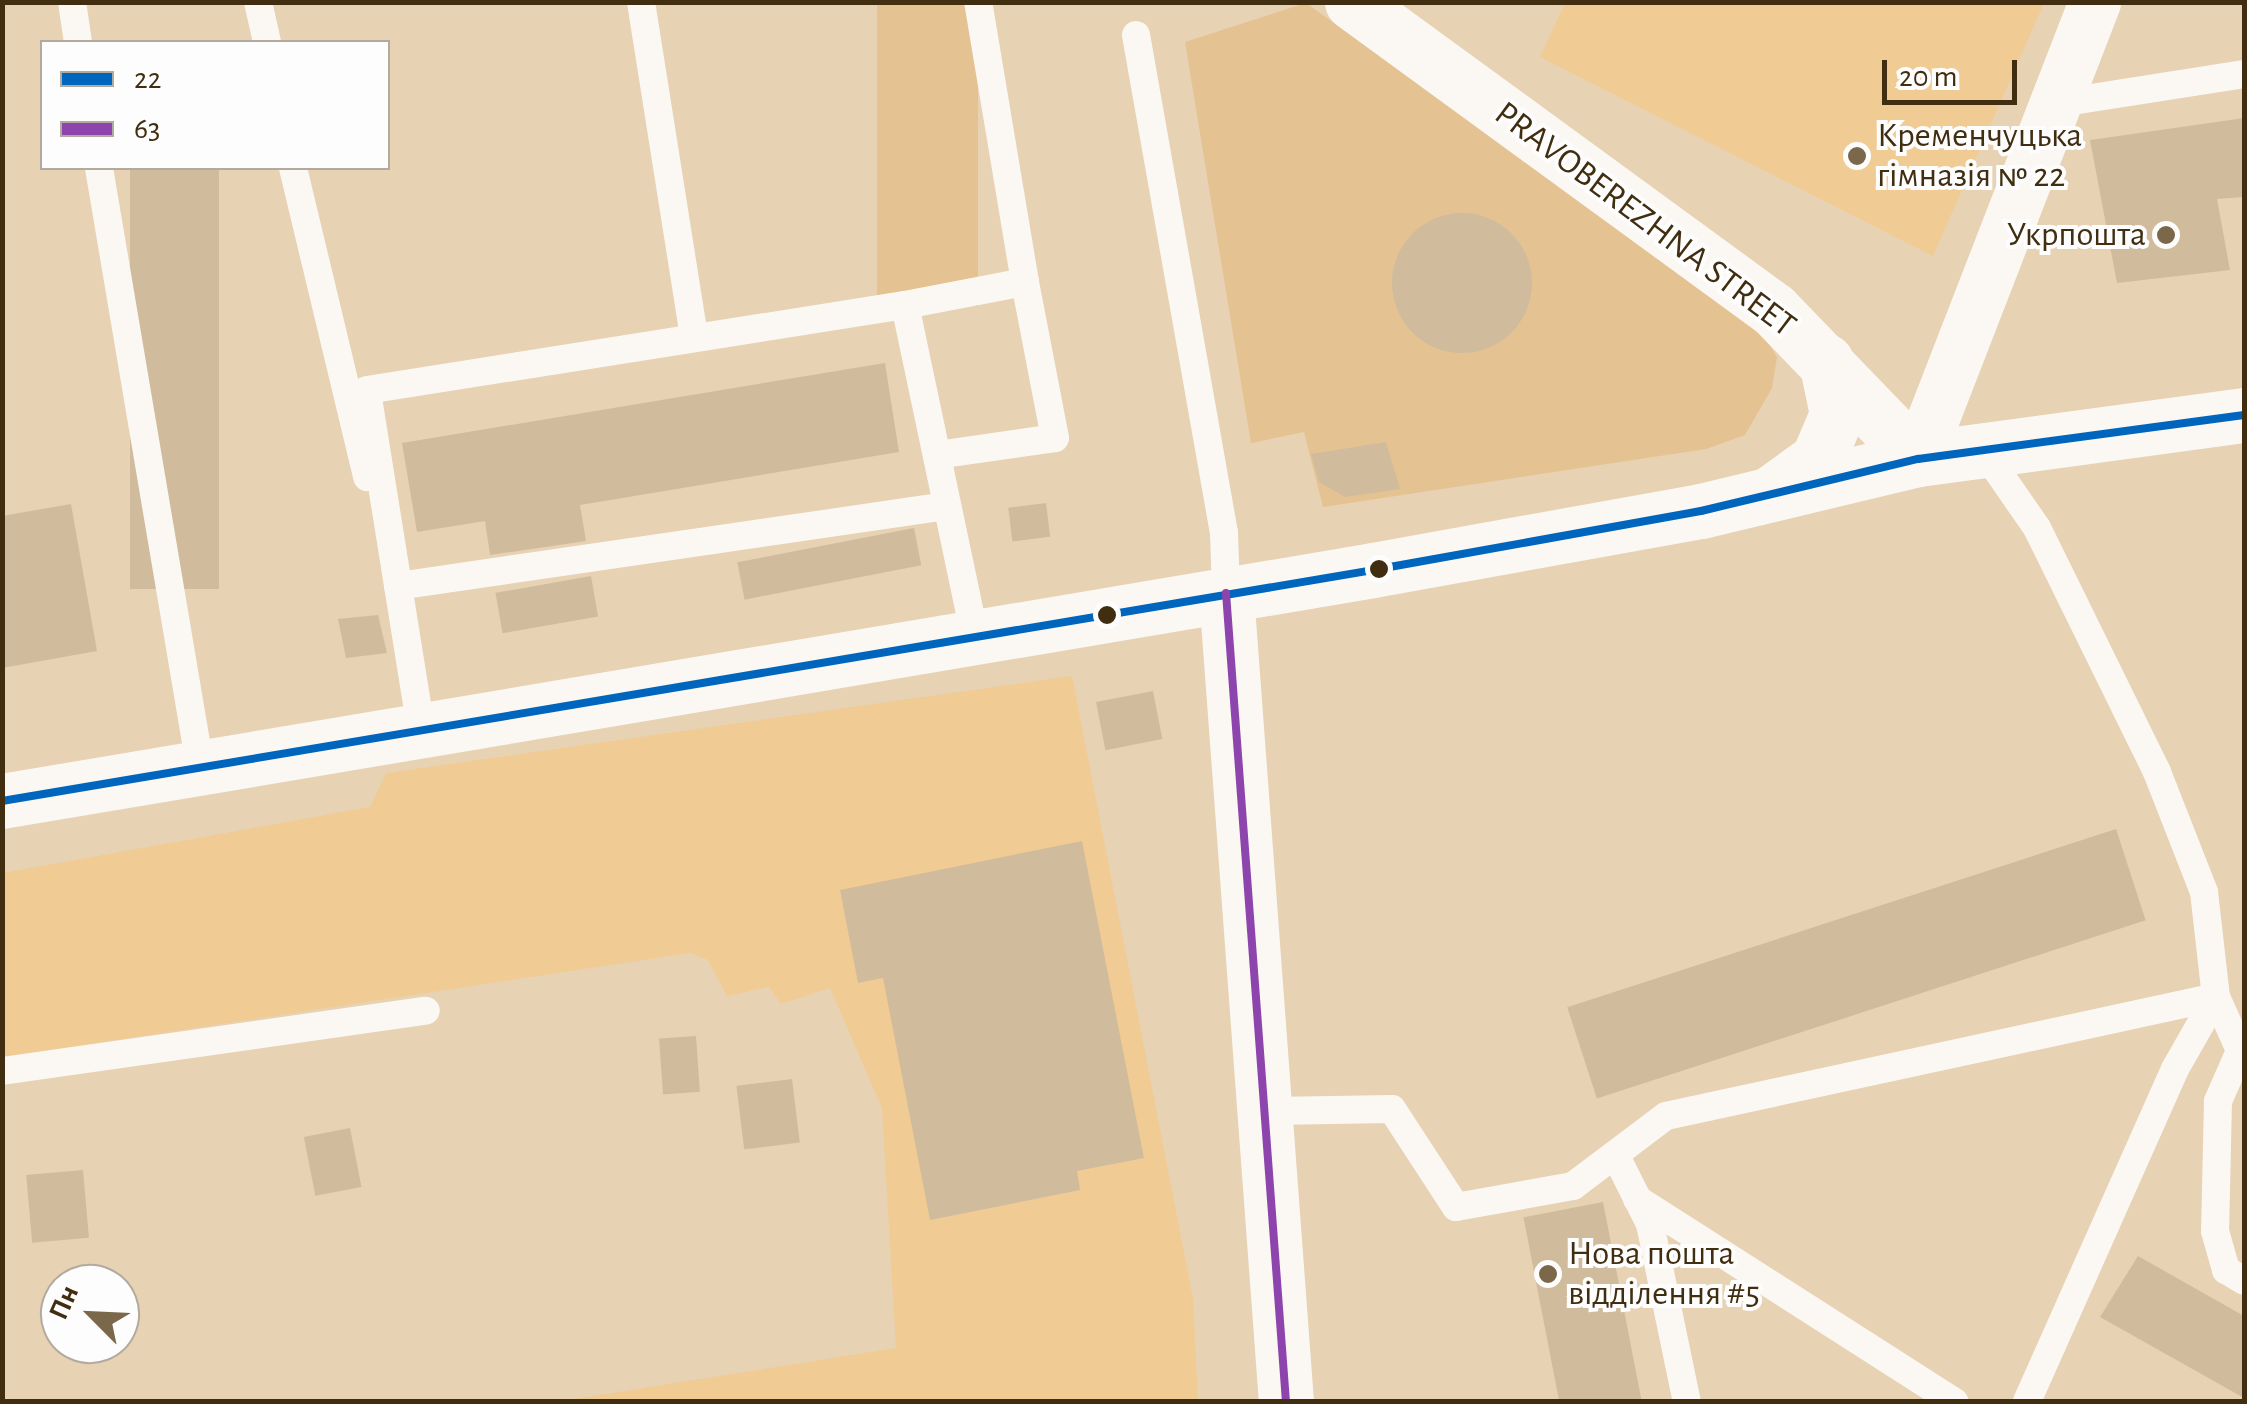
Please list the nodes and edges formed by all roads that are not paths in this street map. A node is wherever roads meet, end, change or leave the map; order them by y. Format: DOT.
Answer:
graph roads {
  1 [pos="72,2"];
  2 [pos="258,2"];
  3 [pos="641,2"];
  4 [pos="978,2"];
  5 [pos="1352,2"];
  6 [pos="2095,2"];
  7 [pos="1136,35"];
  8 [pos="78,40"];
  9 [pos="266,40"];
  10 [pos="2244,74"];
  11 [pos="2053,104"];
  12 [pos="99,170"];
  13 [pos="293,170"];
  14 [pos="1025,282"];
  15 [pos="905,306"];
  16 [pos="694,338"];
  17 [pos="1826,361"];
  18 [pos="2244,415"];
  19 [pos="1982,450"];
  20 [pos="937,456"];
  21 [pos="1918,458"];
  22 [pos="1772,493"];
  23 [pos="947,506"];
  24 [pos="396,578"];
  25 [pos="1226,593"];
  26 [pos="975,637"];
  27 [pos="421,729"];
  28 [pos="200,766"];
  29 [pos="2,801"];
  30 [pos="2216,997"];
  31 [pos="426,1011"];
  32 [pos="2242,1055"];
  33 [pos="2,1071"];
  34 [pos="1266,1110"];
  35 [pos="1616,1158"];
  36 [pos="1637,1199"];
  37 [pos="2244,1281"];
  38 [pos="1286,1402"];
  39 [pos="1686,1402"];
  40 [pos="1956,1402"];
  41 [pos="2027,1402"];
  1 -- 8 [label="lane"];
  2 -- 9 [label="lane"];
  3 -- 16 [label="lane"];
  4 -- 14 [label="lane"];
  5 -- 17 [label="main road, PRAVOBEREZHNA STREET"];
  6 -- 11 [label="street"];
  7 -- 25 [label="lane"];
  10 -- 11 [label="lane"];
  11 -- 21 [label="street"];
  12 -- 28 [label="lane"];
  13 -- 24 [label="lane"];
  14 -- 15 [label="lane"];
  14 -- 20 [label="lane"];
  15 -- 16 [label="lane"];
  15 -- 20 [label="lane"];
  16 -- 24 [label="lane"];
  17 -- 21 [label="main road, PRAVOBEREZHNA STREET"];
  17 -- 22 [label="main road"];
  18 -- 19 [label="main road"];
  19 -- 21 [label="main road"];
  19 -- 30 [label="lane"];
  20 -- 23 [label="lane"];
  21 -- 22 [label="main road"];
  22 -- 25 [label="main road"];
  23 -- 24 [label="lane"];
  23 -- 26 [label="lane"];
  24 -- 27 [label="lane"];
  25 -- 26 [label="main road"];
  25 -- 34 [label="main road"];
  26 -- 27 [label="main road"];
  27 -- 28 [label="main road"];
  28 -- 29 [label="main road"];
  30 -- 32 [label="lane"];
  30 -- 35 [label="lane"];
  30 -- 41 [label="lane"];
  31 -- 33 [label="lane"];
  32 -- 37 [label="lane"];
  34 -- 35 [label="lane"];
  34 -- 38 [label="main road"];
  35 -- 36 [label="lane"];
  36 -- 39 [label="lane"];
  36 -- 40 [label="lane"];
}
